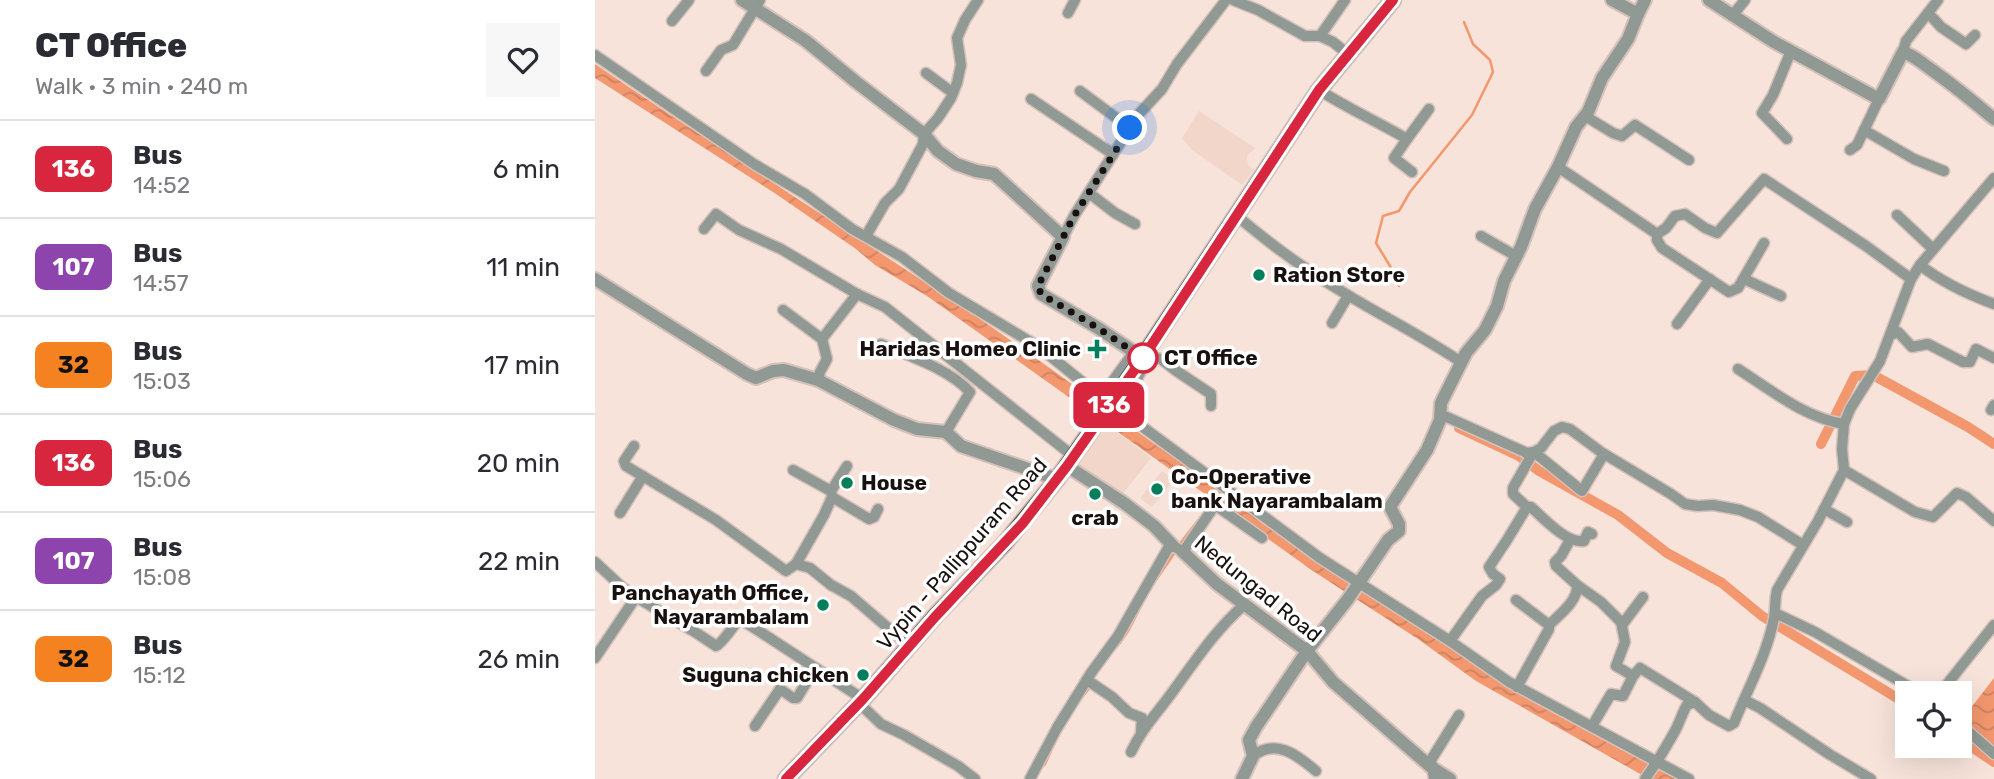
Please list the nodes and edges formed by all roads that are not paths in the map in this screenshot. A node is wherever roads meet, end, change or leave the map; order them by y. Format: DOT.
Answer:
graph roads {
  1 [pos="689,0"];
  2 [pos="742,0"];
  3 [pos="978,0"];
  4 [pos="1075,0"];
  5 [pos="1226,0"];
  6 [pos="1233,0"];
  7 [pos="1265,0"];
  8 [pos="1345,0"];
  9 [pos="1393,0"];
  10 [pos="1612,0"];
  11 [pos="1645,0"];
  12 [pos="1709,0"];
  13 [pos="1745,0"];
  14 [pos="1938,0"];
  15 [pos="757,4"];
  16 [pos="1258,10"];
  17 [pos="1068,13"];
  18 [pos="1929,13"];
  19 [pos="1638,14"];
  20 [pos="1732,16"];
  21 [pos="672,21"];
  22 [pos="1975,35"];
  23 [pos="1320,36"];
  24 [pos="1791,51"];
  25 [pos="1903,52"];
  26 [pos="1347,54"];
  27 [pos="595,55"];
  28 [pos="706,71"];
  29 [pos="926,73"];
  30 [pos="1319,90"];
  31 [pos="1080,92"];
  32 [pos="953,93"];
  33 [pos="1031,99"];
  34 [pos="1879,99"];
  35 [pos="1429,109"];
  36 [pos="1585,116"];
  37 [pos="1994,120"];
  38 [pos="1130,128"];
  39 [pos="1864,130"];
  40 [pos="925,134"];
  41 [pos="1407,139"];
  42 [pos="1787,139"];
  43 [pos="1850,150"];
  44 [pos="1113,154"];
  45 [pos="1689,160"];
  46 [pos="1558,167"];
  47 [pos="1944,171"];
  48 [pos="1412,172"];
  49 [pos="1994,178"];
  50 [pos="1089,193"];
  51 [pos="1897,215"];
  52 [pos="1237,216"];
  53 [pos="1135,224"];
  54 [pos="703,229"];
  55 [pos="1657,234"];
  56 [pos="866,236"];
  57 [pos="1481,236"];
  58 [pos="1063,237"];
  59 [pos="1764,243"];
  60 [pos="1933,249"];
  61 [pos="1516,256"];
  62 [pos="1920,265"];
  63 [pos="595,279"];
  64 [pos="1710,279"];
  65 [pos="1744,279"];
  66 [pos="1911,279"];
  67 [pos="857,293"];
  68 [pos="1348,296"];
  69 [pos="1781,296"];
  70 [pos="1994,304"];
  71 [pos="783,310"];
  72 [pos="1332,323"];
  73 [pos="1677,324"];
  74 [pos="1890,335"];
  75 [pos="821,339"];
  76 [pos="881,344"];
  77 [pos="1139,354"];
  78 [pos="1994,358"];
  79 [pos="1461,362"];
  80 [pos="1738,369"];
  81 [pos="818,380"];
  82 [pos="1210,406"];
  83 [pos="1440,414"];
  84 [pos="1844,424"];
  85 [pos="946,432"];
  86 [pos="634,446"];
  87 [pos="1604,454"];
  88 [pos="1529,458"];
  89 [pos="1067,459"];
  90 [pos="847,466"];
  91 [pos="793,470"];
  92 [pos="1844,470"];
  93 [pos="643,476"];
  94 [pos="1057,479"];
  95 [pos="831,494"];
  96 [pos="1527,507"];
  97 [pos="878,509"];
  98 [pos="1824,509"];
  99 [pos="621,513"];
  100 [pos="1994,521"];
  101 [pos="1847,522"];
  102 [pos="1593,534"];
  103 [pos="1262,538"];
  104 [pos="1570,540"];
  105 [pos="1804,545"];
  106 [pos="1176,547"];
  107 [pos="595,562"];
  108 [pos="796,564"];
  109 [pos="1358,583"];
  110 [pos="1577,585"];
  111 [pos="636,597"];
  112 [pos="1643,597"];
  113 [pos="1516,600"];
  114 [pos="1244,604"];
  115 [pos="1774,618"];
  116 [pos="1549,625"];
  117 [pos="1622,625"];
  118 [pos="1994,625"];
  119 [pos="1450,641"];
  120 [pos="909,646"];
  121 [pos="1307,651"];
  122 [pos="595,658"];
  123 [pos="817,669"];
  124 [pos="1633,676"];
  125 [pos="1899,681"];
  126 [pos="1950,681"];
  127 [pos="1090,683"];
  128 [pos="1517,687"];
  129 [pos="1744,700"];
  130 [pos="861,701"];
  131 [pos="1695,702"];
  132 [pos="1459,715"];
  133 [pos="755,726"];
  134 [pos="1592,726"];
  135 [pos="1141,731"];
  136 [pos="1972,735"];
  137 [pos="1131,752"];
  138 [pos="1994,754"];
  139 [pos="1253,757"];
  140 [pos="1658,761"];
  141 [pos="1316,771"];
  142 [pos="1433,773"];
  143 [pos="786,779"];
  144 [pos="975,779"];
  145 [pos="1030,779"];
  146 [pos="1241,779"];
  147 [pos="1450,779"];
  148 [pos="1645,779"];
  149 [pos="1689,779"];
  150 [pos="1871,779"];
  1 -- 21 [label="street"];
  2 -- 15 [label="street"];
  3 -- 32 [label="street"];
  4 -- 17 [label="street"];
  5 -- 38 [label="street"];
  6 -- 16 [label="street"];
  7 -- 16 [label="street"];
  8 -- 23 [label="street"];
  9 -- 26 [label="main road, Vypin - Pallippuram Road"];
  10 -- 19 [label="street"];
  11 -- 19 [label="street"];
  12 -- 20 [label="street"];
  13 -- 20 [label="street"];
  14 -- 18 [label="street"];
  15 -- 28 [label="street"];
  15 -- 40 [label="street"];
  16 -- 23 [label="street"];
  18 -- 22 [label="street"];
  18 -- 25 [label="street"];
  19 -- 36 [label="street"];
  20 -- 24 [label="street"];
  23 -- 26 [label="street"];
  24 -- 34 [label="street"];
  24 -- 42 [label="street"];
  25 -- 34 [label="street"];
  25 -- 37 [label="street"];
  26 -- 30 [label="main road, Vypin - Pallippuram Road"];
  27 -- 56 [label="street"];
  29 -- 32 [label="street"];
  30 -- 41 [label="street"];
  30 -- 52 [label="main road, Vypin - Pallippuram Road"];
  31 -- 38 [label="street"];
  32 -- 40 [label="street"];
  33 -- 44 [label="street"];
  34 -- 39 [label="street"];
  35 -- 41 [label="street"];
  36 -- 45 [label="street"];
  36 -- 46 [label="street"];
  38 -- 44 [label="street"];
  39 -- 43 [label="street"];
  39 -- 47 [label="street"];
  40 -- 56 [label="street"];
  40 -- 58 [label="street"];
  41 -- 48 [label="street"];
  44 -- 50 [label="street"];
  46 -- 55 [label="street"];
  46 -- 61 [label="street"];
  49 -- 60 [label="street"];
  50 -- 53 [label="street"];
  50 -- 58 [label="street"];
  51 -- 60 [label="street"];
  52 -- 68 [label="street"];
  52 -- 77 [label="main road, Vypin - Pallippuram Road"];
  54 -- 67 [label="street"];
  55 -- 64 [label="street"];
  55 -- 66 [label="street"];
  56 -- 77 [label="street"];
  57 -- 61 [label="street"];
  58 -- 77 [label="street"];
  59 -- 65 [label="street"];
  60 -- 62 [label="street"];
  61 -- 79 [label="street"];
  62 -- 66 [label="street"];
  62 -- 70 [label="street"];
  63 -- 81 [label="street"];
  64 -- 65 [label="street"];
  64 -- 73 [label="street"];
  65 -- 69 [label="street"];
  66 -- 74 [label="street"];
  67 -- 75 [label="street"];
  67 -- 89 [label="street"];
  68 -- 72 [label="street"];
  68 -- 79 [label="street"];
  71 -- 75 [label="street"];
  74 -- 78 [label="street"];
  74 -- 84 [label="street"];
  75 -- 81 [label="street"];
  76 -- 85 [label="street"];
  77 -- 82 [label="street"];
  77 -- 89 [label="main road, Vypin - Pallippuram Road"];
  77 -- 109 [label="street"];
  79 -- 83 [label="street"];
  80 -- 84 [label="street"];
  81 -- 85 [label="street"];
  83 -- 88 [label="street"];
  83 -- 109 [label="street"];
  84 -- 92 [label="street"];
  85 -- 94 [label="street"];
  86 -- 93 [label="street"];
  87 -- 88 [label="street"];
  87 -- 88 [label="street"];
  87 -- 105 [label="street"];
  88 -- 96 [label="street"];
  89 -- 94 [label="main road, Vypin - Pallippuram Road"];
  89 -- 106 [label="street, Nedungad Road"];
  90 -- 95 [label="street"];
  91 -- 95 [label="street"];
  92 -- 98 [label="street"];
  92 -- 100 [label="street"];
  93 -- 99 [label="street"];
  93 -- 108 [label="street"];
  94 -- 120 [label="main road, Vypin - Pallippuram Road"];
  95 -- 97 [label="street"];
  95 -- 108 [label="street"];
  96 -- 104 [label="street"];
  96 -- 119 [label="street"];
  98 -- 101 [label="street"];
  98 -- 105 [label="street"];
  102 -- 104 [label="street"];
  103 -- 106 [label="street"];
  104 -- 110 [label="street"];
  105 -- 115 [label="street"];
  106 -- 114 [label="street, Nedungad Road"];
  106 -- 127 [label="street"];
  107 -- 111 [label="street"];
  108 -- 120 [label="street"];
  109 -- 119 [label="street"];
  109 -- 121 [label="street"];
  110 -- 116 [label="street"];
  110 -- 117 [label="street"];
  111 -- 122 [label="street"];
  111 -- 123 [label="street"];
  112 -- 117 [label="street"];
  113 -- 116 [label="street"];
  114 -- 121 [label="street, Nedungad Road"];
  114 -- 135 [label="street"];
  115 -- 125 [label="street"];
  115 -- 129 [label="street"];
  116 -- 128 [label="street"];
  117 -- 124 [label="street"];
  118 -- 126 [label="street"];
  119 -- 128 [label="street"];
  120 -- 130 [label="main road, Vypin - Pallippuram Road"];
  121 -- 139 [label="street"];
  121 -- 142 [label="street, Nedungad Road"];
  123 -- 130 [label="street"];
  123 -- 133 [label="street"];
  124 -- 131 [label="street"];
  124 -- 134 [label="street"];
  127 -- 135 [label="street"];
  127 -- 145 [label="street"];
  128 -- 134 [label="street"];
  129 -- 131 [label="street"];
  129 -- 150 [label="street"];
  130 -- 143 [label="main road, Vypin - Pallippuram Road"];
  130 -- 144 [label="street"];
  131 -- 140 [label="street"];
  132 -- 142 [label="street"];
  134 -- 140 [label="street"];
  135 -- 137 [label="street"];
  136 -- 138 [label="street"];
  139 -- 141 [label="street"];
  139 -- 146 [label="street"];
  140 -- 148 [label="street"];
  140 -- 149 [label="street"];
  142 -- 147 [label="street, Nedungad Road"];
}
